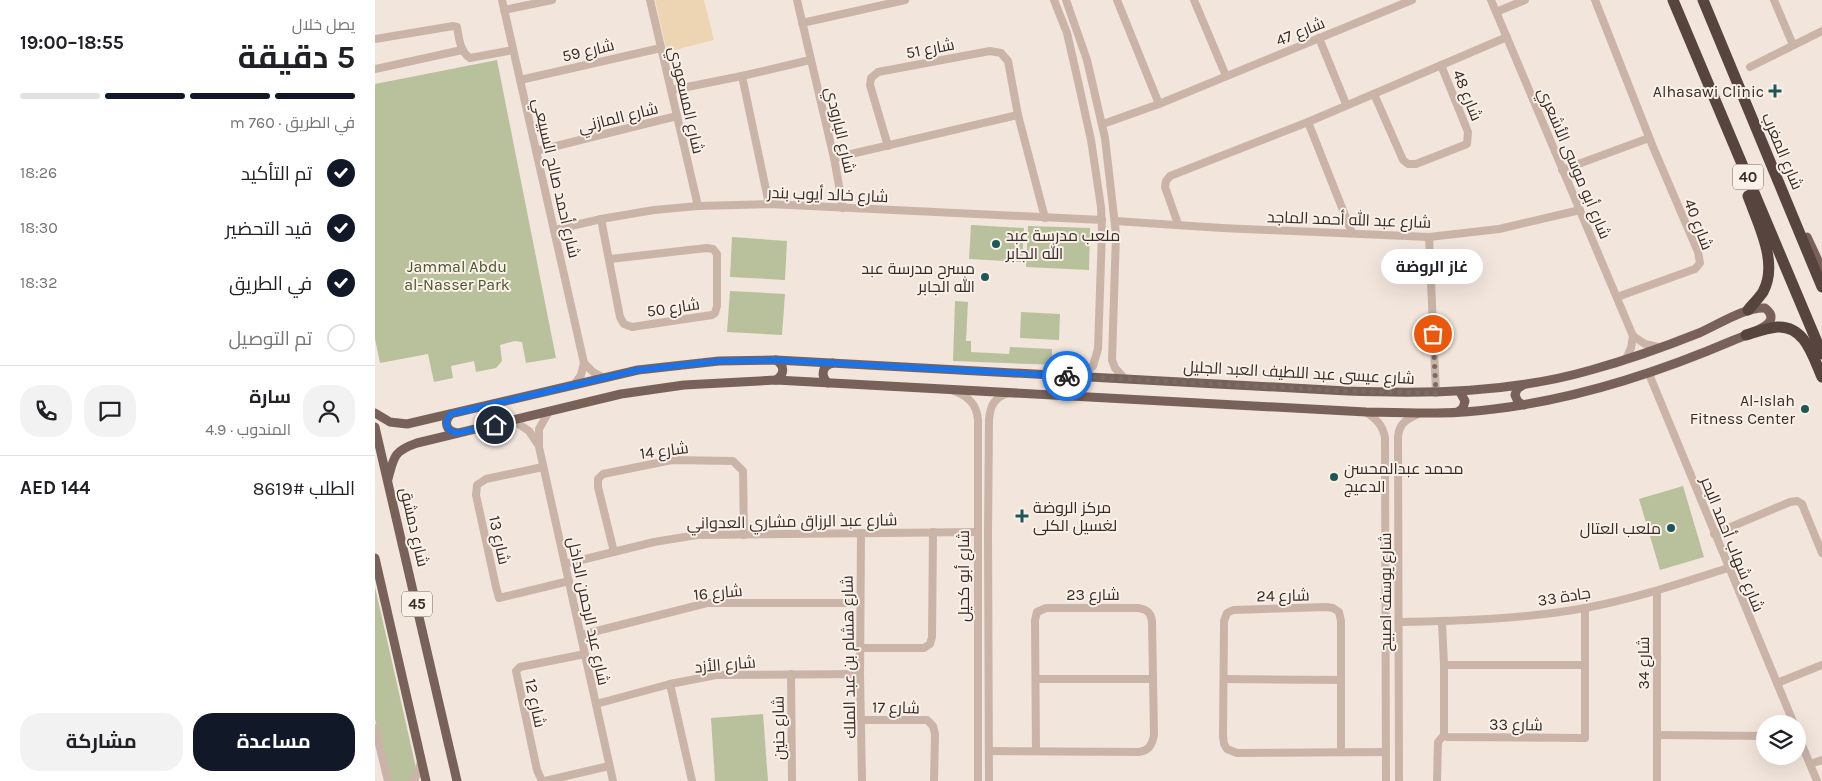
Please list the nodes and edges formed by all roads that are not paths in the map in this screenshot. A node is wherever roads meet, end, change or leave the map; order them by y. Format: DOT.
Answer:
graph roads {
  1 [pos="502,0"];
  2 [pos="552,0"];
  3 [pos="650,0"];
  4 [pos="797,0"];
  5 [pos="905,0"];
  6 [pos="1054,0"];
  7 [pos="1065,0"];
  8 [pos="1117,0"];
  9 [pos="1194,0"];
  10 [pos="1412,0"];
  11 [pos="1491,0"];
  12 [pos="1525,0"];
  13 [pos="1595,0"];
  14 [pos="1673,0"];
  15 [pos="1703,0"];
  16 [pos="1775,0"];
  17 [pos="504,10"];
  18 [pos="1496,12"];
  19 [pos="802,23"];
  20 [pos="1822,31"];
  21 [pos="1507,37"];
  22 [pos="1319,38"];
  23 [pos="375,39"];
  24 [pos="1793,45"];
  25 [pos="661,48"];
  26 [pos="462,50"];
  27 [pos="513,50"];
  28 [pos="810,60"];
  29 [pos="1087,60"];
  30 [pos="1074,62"];
  31 [pos="1441,66"];
  32 [pos="1750,67"];
  33 [pos="375,69"];
  34 [pos="741,76"];
  35 [pos="1225,76"];
  36 [pos="1092,78"];
  37 [pos="520,80"];
  38 [pos="1078,81"];
  39 [pos="672,90"];
  40 [pos="1374,94"];
  41 [pos="1159,104"];
  42 [pos="1346,104"];
  43 [pos="1018,115"];
  44 [pos="677,116"];
  45 [pos="1308,122"];
  46 [pos="1725,123"];
  47 [pos="1103,124"];
  48 [pos="1649,138"];
  49 [pos="888,146"];
  50 [pos="536,151"];
  51 [pos="1768,157"];
  52 [pos="834,158"];
  53 [pos="1562,170"];
  54 [pos="769,204"];
  55 [pos="698,206"];
  56 [pos="843,208"];
  57 [pos="1580,210"];
  58 [pos="1045,218"];
  59 [pos="601,219"];
  60 [pos="1102,220"];
  61 [pos="1115,221"];
  62 [pos="1178,224"];
  63 [pos="555,230"];
  64 [pos="1352,233"];
  65 [pos="1429,237"];
  66 [pos="610,259"];
  67 [pos="1822,269"];
  68 [pos="1822,286"];
  69 [pos="1113,293"];
  70 [pos="1100,294"];
  71 [pos="1617,297"];
  72 [pos="1748,310"];
  73 [pos="1746,335"];
  74 [pos="1633,336"];
  75 [pos="1658,348"];
  76 [pos="1822,354"];
  77 [pos="1626,359"];
  78 [pos="776,360"];
  79 [pos="584,363"];
  80 [pos="833,363"];
  81 [pos="1649,374"];
  82 [pos="1081,377"];
  83 [pos="1822,377"];
  84 [pos="604,378"];
  85 [pos="1125,379"];
  86 [pos="775,380"];
  87 [pos="828,383"];
  88 [pos="574,385"];
  89 [pos="1523,385"];
  90 [pos="947,389"];
  91 [pos="1014,392"];
  92 [pos="1460,392"];
  93 [pos="1436,393"];
  94 [pos="1524,405"];
  95 [pos="1366,412"];
  96 [pos="1458,412"];
  97 [pos="375,413"];
  98 [pos="548,413"];
  99 [pos="1419,413"];
  100 [pos="451,414"];
  101 [pos="514,421"];
  102 [pos="978,425"];
  103 [pos="989,426"];
  104 [pos="375,427"];
  105 [pos="457,433"];
  106 [pos="539,448"];
  107 [pos="543,467"];
  108 [pos="388,479"];
  109 [pos="1397,484"];
  110 [pos="1385,486"];
  111 [pos="1385,503"];
  112 [pos="1398,503"];
  113 [pos="933,532"];
  114 [pos="977,532"];
  115 [pos="861,533"];
  116 [pos="1714,534"];
  117 [pos="744,535"];
  118 [pos="614,552"];
  119 [pos="1822,553"];
  120 [pos="375,558"];
  121 [pos="565,564"];
  122 [pos="1728,568"];
  123 [pos="569,581"];
  124 [pos="1657,591"];
  125 [pos="860,603"];
  126 [pos="1585,608"];
  127 [pos="1399,622"];
  128 [pos="1442,622"];
  129 [pos="581,635"];
  130 [pos="861,648"];
  131 [pos="585,654"];
  132 [pos="1444,665"];
  133 [pos="1585,665"];
  134 [pos="1822,665"];
  135 [pos="977,668"];
  136 [pos="988,668"];
  137 [pos="791,674"];
  138 [pos="860,674"];
  139 [pos="1036,678"];
  140 [pos="1153,679"];
  141 [pos="1224,679"];
  142 [pos="1341,680"];
  143 [pos="977,683"];
  144 [pos="988,683"];
  145 [pos="1777,683"];
  146 [pos="670,684"];
  147 [pos="596,704"];
  148 [pos="1790,715"];
  149 [pos="862,720"];
  150 [pos="375,728"];
  151 [pos="1444,735"];
  152 [pos="1657,735"];
  153 [pos="1756,736"];
  154 [pos="989,751"];
  155 [pos="1037,751"];
  156 [pos="1341,752"];
  157 [pos="1386,752"];
  158 [pos="1806,753"];
  159 [pos="420,756"];
  160 [pos="1822,760"];
  161 [pos="1811,764"];
  162 [pos="609,766"];
  163 [pos="388,781"];
  164 [pos="411,781"];
  165 [pos="426,781"];
  166 [pos="457,781"];
  167 [pos="543,781"];
  168 [pos="613,781"];
  169 [pos="692,781"];
  170 [pos="792,781"];
  171 [pos="862,781"];
  172 [pos="934,781"];
  173 [pos="978,781"];
  174 [pos="989,781"];
  175 [pos="1386,781"];
  176 [pos="1399,781"];
  177 [pos="1437,781"];
  178 [pos="1657,781"];
  179 [pos="1817,781"];
  1 -- 17 [label="street, شارع أحمد صالح السبيعي"];
  2 -- 17 [label="street"];
  3 -- 25 [label="street, شارع المسعودي"];
  4 -- 19 [label="street, شارع البارودي"];
  5 -- 19 [label="street"];
  6 -- 30 [label="street"];
  7 -- 29 [label="street"];
  8 -- 41 [label="street"];
  9 -- 35 [label="street"];
  10 -- 22 [label="street, شارع 47"];
  11 -- 18 [label="street, شارع أبو موسى الأشعري"];
  12 -- 18 [label="street"];
  13 -- 48 [label="street, شارع 40"];
  14 -- 46 [label="highway, 40"];
  15 -- 51 [label="highway, شارع المغرب / 40"];
  16 -- 24 [label="street"];
  17 -- 27 [label="street, شارع أحمد صالح السبيعي"];
  18 -- 21 [label="street, شارع أبو موسى الأشعري"];
  19 -- 28 [label="street, شارع البارودي"];
  20 -- 24 [label="street"];
  21 -- 31 [label="street, شارع 48"];
  21 -- 53 [label="street, شارع أبو موسى الأشعري"];
  22 -- 35 [label="street, شارع 47"];
  22 -- 42 [label="street"];
  23 -- 26 [label="street"];
  24 -- 32 [label="street"];
  25 -- 37 [label="street, شارع 59"];
  25 -- 39 [label="street, شارع المسعودي"];
  26 -- 27 [label="street"];
  26 -- 33 [label="street"];
  27 -- 37 [label="street, شارع أحمد صالح السبيعي"];
  28 -- 34 [label="street"];
  28 -- 52 [label="street, شارع البارودي"];
  29 -- 30 [label="street"];
  29 -- 36 [label="street"];
  30 -- 38 [label="street"];
  31 -- 40 [label="street, شارع 48"];
  31 -- 40 [label="street, شارع 48"];
  34 -- 39 [label="street"];
  34 -- 54 [label="street"];
  35 -- 41 [label="street, شارع 47"];
  36 -- 38 [label="street"];
  36 -- 47 [label="street"];
  37 -- 50 [label="street, شارع أحمد صالح السبيعي"];
  38 -- 60 [label="street"];
  39 -- 44 [label="street, شارع المسعودي"];
  40 -- 42 [label="street, شارع 48"];
  41 -- 47 [label="street, شارع 47"];
  42 -- 45 [label="street, شارع 48"];
  43 -- 49 [label="street"];
  43 -- 49 [label="street, شارع 51"];
  43 -- 58 [label="street, شارع 51"];
  44 -- 50 [label="street, شارع المازني"];
  44 -- 55 [label="street, شارع المسعودي"];
  45 -- 62 [label="street, شارع 48"];
  45 -- 64 [label="street"];
  46 -- 72 [label="highway"];
  46 -- 76 [label="highway, 40"];
  47 -- 61 [label="street"];
  48 -- 53 [label="street"];
  48 -- 71 [label="street, شارع 40"];
  49 -- 52 [label="street"];
  50 -- 63 [label="street, شارع أحمد صالح السبيعي"];
  51 -- 67 [label="main road"];
  51 -- 68 [label="highway, شارع المغرب / 40"];
  52 -- 56 [label="street, شارع البارودي"];
  53 -- 57 [label="street, شارع أبو موسى الأشعري"];
  54 -- 55 [label="street, شارع خالد أيوب بندر"];
  54 -- 56 [label="street, شارع خالد أيوب بندر"];
  55 -- 59 [label="street, شارع خالد أيوب بندر"];
  56 -- 58 [label="street, شارع خالد أيوب بندر"];
  57 -- 65 [label="street, شارع عبد الله أحمد الماجد"];
  57 -- 71 [label="street, شارع أبو موسى الأشعري"];
  58 -- 60 [label="street, شارع خالد أيوب بندر"];
  59 -- 63 [label="street, شارع خالد أيوب بندر"];
  59 -- 66 [label="street, شارع 50"];
  60 -- 70 [label="street"];
  61 -- 62 [label="street, شارع عبد الله أحمد الماجد"];
  61 -- 69 [label="street"];
  62 -- 64 [label="street, شارع عبد الله أحمد الماجد"];
  63 -- 79 [label="street, شارع أحمد صالح السبيعي"];
  64 -- 65 [label="street, شارع عبد الله أحمد الماجد"];
  65 -- 93 [label="street"];
  66 -- 66 [label="street, شارع 50"];
  69 -- 70 [label="street"];
  69 -- 85 [label="street"];
  70 -- 82 [label="street"];
  71 -- 74 [label="street, شارع أبو موسى الأشعري"];
  72 -- 73 [label="main road"];
  72 -- 75 [label="main road, شارع عيسى عبد اللطيف العبد الجليل"];
  73 -- 81 [label="main road"];
  73 -- 83 [label="highway"];
  74 -- 75 [label="street"];
  74 -- 77 [label="street"];
  75 -- 77 [label="main road, شارع عيسى عبد اللطيف العبد الجليل"];
  77 -- 89 [label="main road, شارع عيسى عبد اللطيف العبد الجليل"];
  78 -- 80 [label="main road, شارع عيسى عبد اللطيف العبد الجليل"];
  78 -- 84 [label="main road, شارع عيسى عبد اللطيف العبد الجليل"];
  78 -- 86 [label="main road"];
  79 -- 84 [label="street"];
  79 -- 88 [label="street"];
  80 -- 82 [label="main road, شارع عيسى عبد اللطيف العبد الجليل"];
  80 -- 87 [label="main road"];
  81 -- 94 [label="main road"];
  81 -- 116 [label="street, شارع شهاب أحمد البحر"];
  82 -- 85 [label="main road, شارع عيسى عبد اللطيف العبد الجليل"];
  84 -- 88 [label="main road, شارع عيسى عبد اللطيف العبد الجليل"];
  85 -- 93 [label="main road, شارع عيسى عبد اللطيف العبد الجليل"];
  86 -- 87 [label="main road"];
  86 -- 98 [label="main road"];
  87 -- 90 [label="main road"];
  88 -- 100 [label="main road, شارع عيسى عبد اللطيف العبد الجليل"];
  89 -- 92 [label="main road, شارع عيسى عبد اللطيف العبد الجليل"];
  89 -- 94 [label="main road"];
  90 -- 91 [label="main road"];
  90 -- 102 [label="street, شارع أبو كحيل"];
  91 -- 95 [label="main road"];
  91 -- 103 [label="street, شارع أبو كحيل"];
  92 -- 93 [label="main road, شارع عيسى عبد اللطيف العبد الجليل"];
  92 -- 96 [label="main road"];
  94 -- 96 [label="main road"];
  95 -- 99 [label="main road"];
  95 -- 110 [label="street, شارع يوسف اصبيح"];
  96 -- 99 [label="main road"];
  97 -- 100 [label="main road, شارع عيسى عبد اللطيف العبد الجليل"];
  98 -- 101 [label="main road"];
  98 -- 106 [label="street, شارع عبد الرحمن الداخل"];
  99 -- 109 [label="street, شارع يوسف اصبيح"];
  100 -- 105 [label="main road"];
  101 -- 105 [label="main road"];
  101 -- 106 [label="street, شارع عبد الرحمن الداخل"];
  102 -- 103 [label="street"];
  102 -- 114 [label="street, شارع أبو كحيل"];
  103 -- 136 [label="street, شارع أبو كحيل"];
  104 -- 108 [label="main road, شارع دمشق / 45"];
  105 -- 108 [label="main road"];
  106 -- 107 [label="street, شارع عبد الرحمن الداخل"];
  107 -- 121 [label="street, شارع عبد الرحمن الداخل"];
  107 -- 123 [label="street, شارع 13"];
  108 -- 166 [label="main road, شارع دمشق / 45"];
  109 -- 110 [label="street"];
  109 -- 112 [label="street, شارع يوسف اصبيح"];
  110 -- 111 [label="street, شارع يوسف اصبيح"];
  111 -- 112 [label="street"];
  111 -- 157 [label="street, شارع يوسف اصبيح"];
  112 -- 127 [label="street, شارع يوسف اصبيح"];
  113 -- 114 [label="street, شارع عبد الرزاق مشاري العدواني"];
  113 -- 115 [label="street, شارع عبد الرزاق مشاري العدواني"];
  113 -- 130 [label="street"];
  114 -- 135 [label="street, شارع أبو كحيل"];
  115 -- 117 [label="street, شارع عبد الرزاق مشاري العدواني"];
  115 -- 125 [label="street, شارع هشام بن عبد الملك"];
  116 -- 119 [label="street"];
  116 -- 122 [label="street, شارع شهاب أحمد البحر"];
  117 -- 118 [label="street, شارع عبد الرزاق مشاري العدواني"];
  117 -- 118 [label="street, شارع 14"];
  118 -- 121 [label="street, شارع عبد الرزاق مشاري العدواني"];
  120 -- 159 [label="main road, 45"];
  121 -- 123 [label="street, شارع عبد الرحمن الداخل"];
  122 -- 124 [label="street, جادة 33"];
  122 -- 145 [label="street, شارع شهاب أحمد البحر"];
  123 -- 129 [label="street, شارع عبد الرحمن الداخل"];
  124 -- 126 [label="street, جادة 33"];
  124 -- 152 [label="street, شارع 34"];
  125 -- 129 [label="street, شارع 16"];
  125 -- 130 [label="street, شارع هشام بن عبد الملك"];
  126 -- 128 [label="street, جادة 33"];
  126 -- 133 [label="street, شارع 33"];
  127 -- 128 [label="street, جادة 33"];
  127 -- 176 [label="street, شارع يوسف اصبيح"];
  128 -- 132 [label="street"];
  129 -- 131 [label="street, شارع عبد الرحمن الداخل"];
  130 -- 138 [label="street, شارع هشام بن عبد الملك"];
  131 -- 147 [label="street, شارع عبد الرحمن الداخل"];
  131 -- 167 [label="street, شارع 12"];
  132 -- 133 [label="street"];
  132 -- 151 [label="street"];
  133 -- 151 [label="street, شارع 33"];
  134 -- 145 [label="street"];
  135 -- 136 [label="street"];
  135 -- 143 [label="street, شارع أبو كحيل"];
  136 -- 144 [label="street, شارع أبو كحيل"];
  137 -- 138 [label="street, شارع الأزد"];
  137 -- 146 [label="street, شارع الأزد"];
  137 -- 170 [label="street, شارع حنين"];
  138 -- 149 [label="street, شارع هشام بن عبد الملك"];
  139 -- 140 [label="street"];
  139 -- 140 [label="street, شارع 23"];
  139 -- 155 [label="street, شارع 23"];
  140 -- 155 [label="street, شارع 23"];
  141 -- 142 [label="street"];
  141 -- 142 [label="street, شارع 24"];
  141 -- 156 [label="street, شارع 24"];
  142 -- 156 [label="street, شارع 24"];
  143 -- 144 [label="street"];
  143 -- 173 [label="street, شارع أبو كحيل"];
  144 -- 154 [label="street, شارع أبو كحيل"];
  145 -- 148 [label="street, شارع شهاب أحمد البحر"];
  146 -- 147 [label="street, شارع الأزد"];
  146 -- 169 [label="street"];
  147 -- 162 [label="street, شارع عبد الرحمن الداخل"];
  149 -- 171 [label="street, شارع هشام بن عبد الملك"];
  149 -- 172 [label="street, شارع 17"];
  150 -- 163 [label="street"];
  151 -- 177 [label="street"];
  152 -- 153 [label="street"];
  152 -- 178 [label="street, شارع 34"];
  154 -- 155 [label="street, شارع 23"];
  154 -- 174 [label="street, شارع أبو كحيل"];
  156 -- 157 [label="street, شارع 24"];
  157 -- 175 [label="street, شارع يوسف اصبيح"];
  158 -- 161 [label="street"];
  159 -- 164 [label="street"];
  159 -- 165 [label="main road, 45"];
  160 -- 161 [label="street"];
  161 -- 179 [label="street"];
  162 -- 167 [label="street, شارع 12"];
  162 -- 168 [label="street, شارع عبد الرحمن الداخل"];
}
